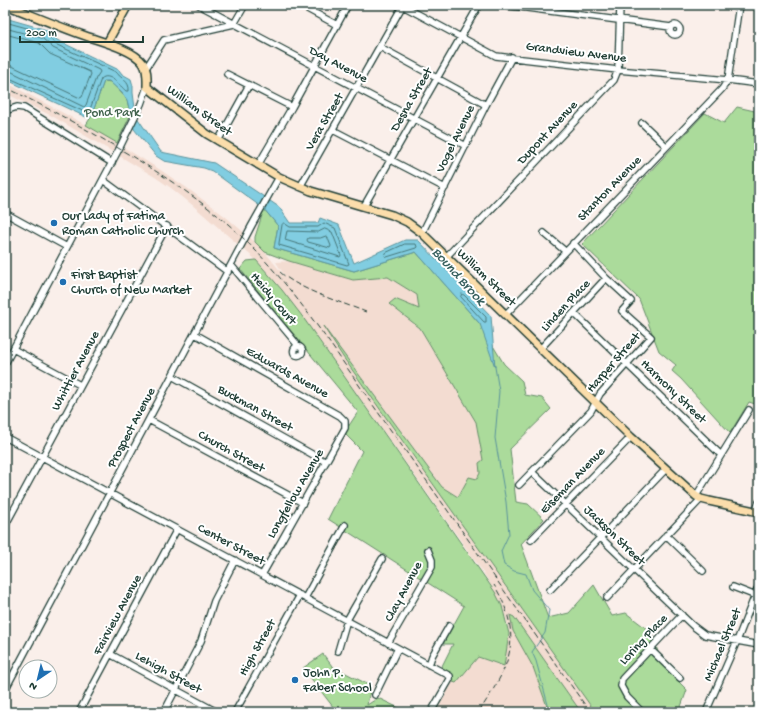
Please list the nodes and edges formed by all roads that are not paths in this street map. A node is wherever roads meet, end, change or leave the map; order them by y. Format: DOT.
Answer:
graph roads {
  1 [pos="6,5"];
  2 [pos="128,5"];
  3 [pos="199,5"];
  4 [pos="246,5"];
  5 [pos="300,5"];
  6 [pos="348,5"];
  7 [pos="403,5"];
  8 [pos="479,5"];
  9 [pos="504,5"];
  10 [pos="620,5"];
  11 [pos="739,5"];
  12 [pos="620,21"];
  13 [pos="234,24"];
  14 [pos="337,25"];
  15 [pos="671,27"];
  16 [pos="461,36"];
  17 [pos="107,43"];
  18 [pos="380,47"];
  19 [pos="512,57"];
  20 [pos="314,65"];
  21 [pos="146,68"];
  22 [pos="618,70"];
  23 [pos="227,74"];
  24 [pos="437,78"];
  25 [pos="728,80"];
  26 [pos="759,84"];
  27 [pos="249,85"];
  28 [pos="147,87"];
  29 [pos="357,88"];
  30 [pos="486,105"];
  31 [pos="292,107"];
  32 [pos="5,111"];
  33 [pos="414,118"];
  34 [pos="642,123"];
  35 [pos="333,130"];
  36 [pos="218,141"];
  37 [pos="466,146"];
  38 [pos="666,146"];
  39 [pos="391,160"];
  40 [pos="112,163"];
  41 [pos="258,165"];
  42 [pos="279,177"];
  43 [pos="103,180"];
  44 [pos="300,187"];
  45 [pos="444,188"];
  46 [pos="364,206"];
  47 [pos="6,215"];
  48 [pos="167,226"];
  49 [pos="422,233"];
  50 [pos="544,233"];
  51 [pos="573,243"];
  52 [pos="68,247"];
  53 [pos="565,251"];
  54 [pos="447,256"];
  55 [pos="231,265"];
  56 [pos="228,272"];
  57 [pos="606,278"];
  58 [pos="574,313"];
  59 [pos="506,314"];
  60 [pos="194,334"];
  61 [pos="297,347"];
  62 [pos="541,348"];
  63 [pos="12,350"];
  64 [pos="5,364"];
  65 [pos="628,364"];
  66 [pos="172,376"];
  67 [pos="80,386"];
  68 [pos="596,401"];
  69 [pos="749,410"];
  70 [pos="149,420"];
  71 [pos="5,437"];
  72 [pos="632,437"];
  73 [pos="336,444"];
  74 [pos="721,455"];
  75 [pos="42,457"];
  76 [pos="326,462"];
  77 [pos="666,469"];
  78 [pos="532,472"];
  79 [pos="519,485"];
  80 [pos="110,493"];
  81 [pos="698,498"];
  82 [pos="759,502"];
  83 [pos="303,503"];
  84 [pos="566,504"];
  85 [pos="757,511"];
  86 [pos="345,525"];
  87 [pos="5,526"];
  88 [pos="177,529"];
  89 [pos="666,535"];
  90 [pos="600,538"];
  91 [pos="531,540"];
  92 [pos="428,550"];
  93 [pos="382,559"];
  94 [pos="234,560"];
  95 [pos="633,570"];
  96 [pos="703,571"];
  97 [pos="262,575"];
  98 [pos="759,585"];
  99 [pos="733,587"];
  100 [pos="550,590"];
  101 [pos="303,596"];
  102 [pos="756,596"];
  103 [pos="606,598"];
  104 [pos="682,615"];
  105 [pos="347,620"];
  106 [pos="449,626"];
  107 [pos="737,641"];
  108 [pos="388,643"];
  109 [pos="759,645"];
  110 [pos="398,648"];
  111 [pos="650,649"];
  112 [pos="338,651"];
  113 [pos="110,654"];
  114 [pos="429,665"];
  115 [pos="680,678"];
  116 [pos="5,690"];
  117 [pos="175,690"];
  118 [pos="375,695"];
  119 [pos="79,712"];
  120 [pos="164,712"];
  121 [pos="217,712"];
  122 [pos="234,712"];
  123 [pos="431,712"];
  124 [pos="642,712"];
  125 [pos="706,712"];
  1 -- 17 [label="main road"];
  2 -- 17 [label="main road"];
  3 -- 13 [label="street, Day Avenue"];
  4 -- 13 [label="street"];
  5 -- 14 [label="street"];
  6 -- 14 [label="street"];
  7 -- 16 [label="street, Grandview Avenue"];
  7 -- 18 [label="street, Vera Street"];
  8 -- 16 [label="street, Desna Street"];
  9 -- 12 [label="street"];
  10 -- 12 [label="street, Dupont Avenue"];
  11 -- 25 [label="street"];
  12 -- 15 [label="street"];
  12 -- 22 [label="street, Dupont Avenue"];
  13 -- 20 [label="street, Day Avenue"];
  13 -- 21 [label="street"];
  14 -- 20 [label="street"];
  16 -- 19 [label="street, Grandview Avenue"];
  16 -- 24 [label="street, Desna Street"];
  17 -- 21 [label="main road"];
  18 -- 24 [label="street"];
  18 -- 29 [label="street, Vera Street"];
  19 -- 22 [label="street, Grandview Avenue"];
  19 -- 30 [label="street, Vogel Avenue"];
  20 -- 29 [label="street, Day Avenue"];
  20 -- 31 [label="street"];
  21 -- 28 [label="main road"];
  22 -- 25 [label="street, Grandview Avenue"];
  22 -- 54 [label="street, Dupont Avenue"];
  23 -- 27 [label="street"];
  24 -- 30 [label="street"];
  24 -- 33 [label="street, Desna Street"];
  25 -- 26 [label="street, Grandview Avenue"];
  25 -- 38 [label="street, Stanton Avenue"];
  27 -- 31 [label="street"];
  27 -- 36 [label="street"];
  28 -- 36 [label="main road, William Street"];
  28 -- 40 [label="street"];
  29 -- 33 [label="street, Day Avenue"];
  29 -- 35 [label="street, Vera Street"];
  30 -- 37 [label="street, Vogel Avenue"];
  31 -- 41 [label="street"];
  32 -- 40 [label="street"];
  33 -- 37 [label="street, Day Avenue"];
  33 -- 39 [label="street, Desna Street"];
  34 -- 38 [label="street"];
  35 -- 39 [label="street"];
  35 -- 44 [label="street, Vera Street"];
  36 -- 41 [label="main road, William Street"];
  37 -- 45 [label="street, Vogel Avenue"];
  38 -- 51 [label="street, Stanton Avenue"];
  39 -- 45 [label="street"];
  39 -- 46 [label="street, Desna Street"];
  40 -- 43 [label="street"];
  41 -- 42 [label="main road, William Street"];
  42 -- 44 [label="main road, William Street"];
  42 -- 55 [label="street, Prospect Avenue"];
  43 -- 48 [label="street"];
  43 -- 52 [label="street"];
  44 -- 46 [label="main road, William Street"];
  45 -- 49 [label="street, Vogel Avenue"];
  46 -- 49 [label="main road, William Street"];
  47 -- 52 [label="street"];
  48 -- 56 [label="street"];
  48 -- 67 [label="street, Whittier Avenue"];
  49 -- 54 [label="main road, William Street"];
  50 -- 53 [label="street"];
  51 -- 53 [label="street, Stanton Avenue"];
  51 -- 57 [label="street, Linden Place"];
  52 -- 63 [label="street"];
  53 -- 59 [label="street, Stanton Avenue"];
  54 -- 59 [label="main road, William Street"];
  55 -- 56 [label="street, Prospect Avenue"];
  55 -- 61 [label="street, Heidy Court"];
  56 -- 60 [label="street, Prospect Avenue"];
  57 -- 58 [label="street, Linden Place"];
  57 -- 65 [label="street, Harper Street"];
  58 -- 62 [label="street, Linden Place"];
  58 -- 65 [label="street, Harmony Street"];
  59 -- 62 [label="main road, William Street"];
  60 -- 66 [label="street, Prospect Avenue"];
  60 -- 73 [label="street, Edwards Avenue"];
  62 -- 68 [label="main road, William Street"];
  63 -- 64 [label="street"];
  63 -- 67 [label="street"];
  65 -- 68 [label="street, Harper Street"];
  65 -- 74 [label="street, Harmony Street"];
  66 -- 70 [label="street, Prospect Avenue"];
  66 -- 76 [label="street, Buckman Street"];
  67 -- 75 [label="street, Whittier Avenue"];
  68 -- 72 [label="main road, William Street"];
  68 -- 78 [label="street, Harper Street"];
  69 -- 74 [label="street"];
  70 -- 80 [label="street, Prospect Avenue"];
  70 -- 83 [label="street, Church Street"];
  71 -- 75 [label="street, Center Street"];
  72 -- 77 [label="main road, William Street"];
  72 -- 84 [label="street, Eiseman Avenue"];
  73 -- 76 [label="street, Longfellow Avenue"];
  74 -- 81 [label="street"];
  75 -- 80 [label="street, Center Street"];
  75 -- 87 [label="street, Whittier Avenue"];
  76 -- 83 [label="street, Longfellow Avenue"];
  77 -- 81 [label="main road, William Street"];
  77 -- 90 [label="street"];
  78 -- 79 [label="street, Harper Street"];
  78 -- 84 [label="street, Jackson Street"];
  80 -- 88 [label="street, Center Street"];
  80 -- 116 [label="street, Prospect Avenue"];
  81 -- 85 [label="main road, William Street"];
  81 -- 89 [label="street"];
  82 -- 85 [label="street"];
  83 -- 97 [label="street, Longfellow Avenue"];
  84 -- 90 [label="street, Jackson Street"];
  84 -- 91 [label="street, Eiseman Avenue"];
  86 -- 101 [label="street, High Street"];
  88 -- 94 [label="street, Center Street"];
  88 -- 113 [label="street, Fairview Avenue"];
  89 -- 95 [label="street"];
  89 -- 96 [label="street"];
  90 -- 95 [label="street, Jackson Street"];
  90 -- 100 [label="street"];
  92 -- 108 [label="street, Clay Avenue"];
  93 -- 105 [label="street"];
  94 -- 97 [label="street, Center Street"];
  94 -- 117 [label="street"];
  95 -- 103 [label="street"];
  95 -- 104 [label="street, Jackson Street"];
  97 -- 101 [label="street, Center Street"];
  98 -- 102 [label="street, Michael Street"];
  99 -- 102 [label="street"];
  101 -- 105 [label="street, Center Street"];
  101 -- 122 [label="street, High Street"];
  102 -- 107 [label="street, Michael Street"];
  104 -- 107 [label="street, Jackson Street"];
  104 -- 111 [label="street, Loring Place"];
  105 -- 108 [label="street, Center Street"];
  105 -- 112 [label="street"];
  106 -- 114 [label="street"];
  107 -- 109 [label="street, Jackson Street"];
  107 -- 125 [label="street, Michael Street"];
  108 -- 110 [label="street, Center Street"];
  110 -- 114 [label="street, Center Street"];
  110 -- 118 [label="street"];
  111 -- 115 [label="street"];
  111 -- 124 [label="street, Loring Place"];
  113 -- 117 [label="street, Lehigh Street"];
  113 -- 119 [label="street, Fairview Avenue"];
  114 -- 123 [label="street, Center Street"];
  117 -- 120 [label="street"];
  117 -- 121 [label="street, Lehigh Street"];
}
